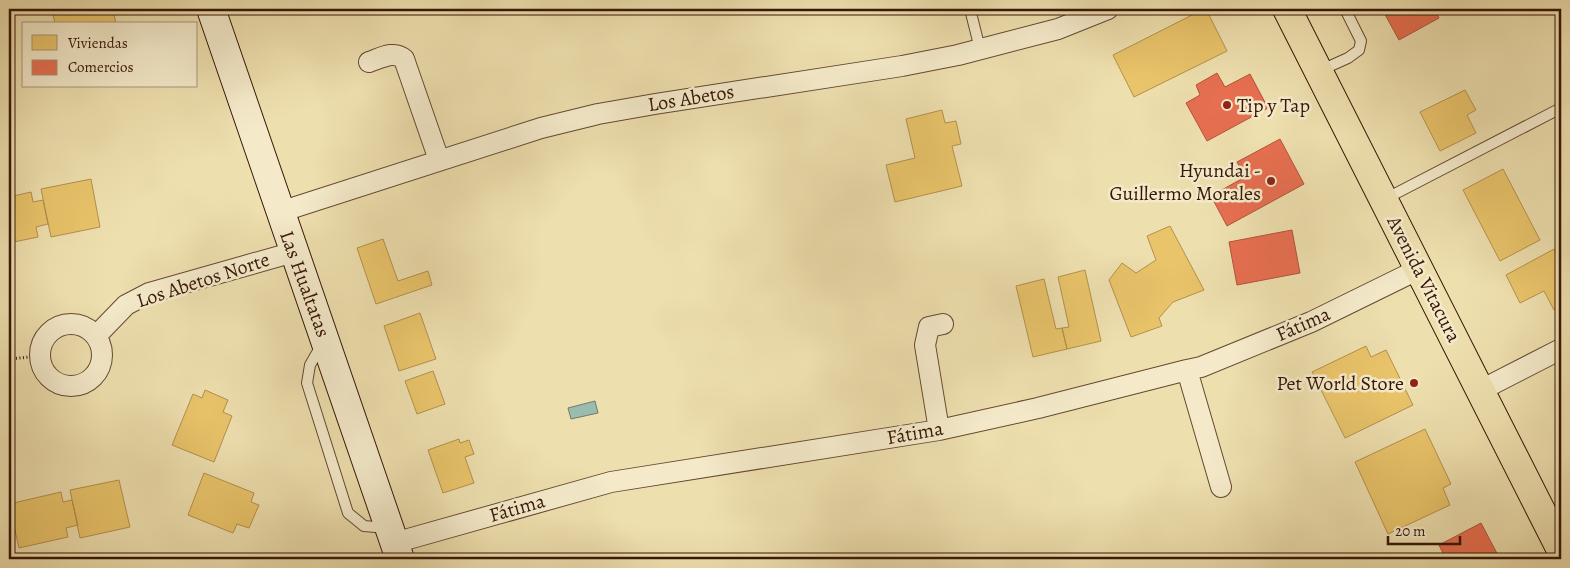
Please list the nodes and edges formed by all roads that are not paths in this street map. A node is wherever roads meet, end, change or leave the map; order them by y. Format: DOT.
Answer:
graph roads {
  1 [pos="211,9"];
  2 [pos="970,9"];
  3 [pos="1108,9"];
  4 [pos="1287,9"];
  5 [pos="1344,9"];
  6 [pos="980,49"];
  7 [pos="369,62"];
  8 [pos="1318,72"];
  9 [pos="1561,108"];
  10 [pos="439,160"];
  11 [pos="1384,199"];
  12 [pos="280,212"];
  13 [pos="294,252"];
  14 [pos="1419,269"];
  15 [pos="943,324"];
  16 [pos="96,336"];
  17 [pos="1561,349"];
  18 [pos="1187,370"];
  19 [pos="1481,390"];
  20 [pos="940,430"];
  21 [pos="1222,487"];
  22 [pos="394,544"];
  23 [pos="1561,550"];
  1 -- 12 [label="street, Las Hualtatas"];
  2 -- 6 [label="lane"];
  3 -- 6 [label="street, Los Abetos"];
  4 -- 8 [label="main road, Avenida Vitacura"];
  5 -- 8 [label="lane"];
  6 -- 10 [label="street, Los Abetos"];
  7 -- 10 [label="street"];
  8 -- 11 [label="main road, Avenida Vitacura"];
  9 -- 11 [label="lane"];
  10 -- 12 [label="street, Los Abetos"];
  11 -- 14 [label="main road, Avenida Vitacura"];
  12 -- 13 [label="street, Las Hualtatas"];
  13 -- 16 [label="street, Los Abetos Norte"];
  13 -- 22 [label="street, Las Hualtatas"];
  14 -- 18 [label="street, Fátima"];
  14 -- 19 [label="main road, Avenida Vitacura"];
  15 -- 20 [label="street"];
  16 -- 16 [label="street"];
  17 -- 19 [label="street"];
  18 -- 20 [label="street, Fátima"];
  18 -- 21 [label="street"];
  19 -- 23 [label="main road, Avenida Vitacura"];
  20 -- 22 [label="street, Fátima"];
}
